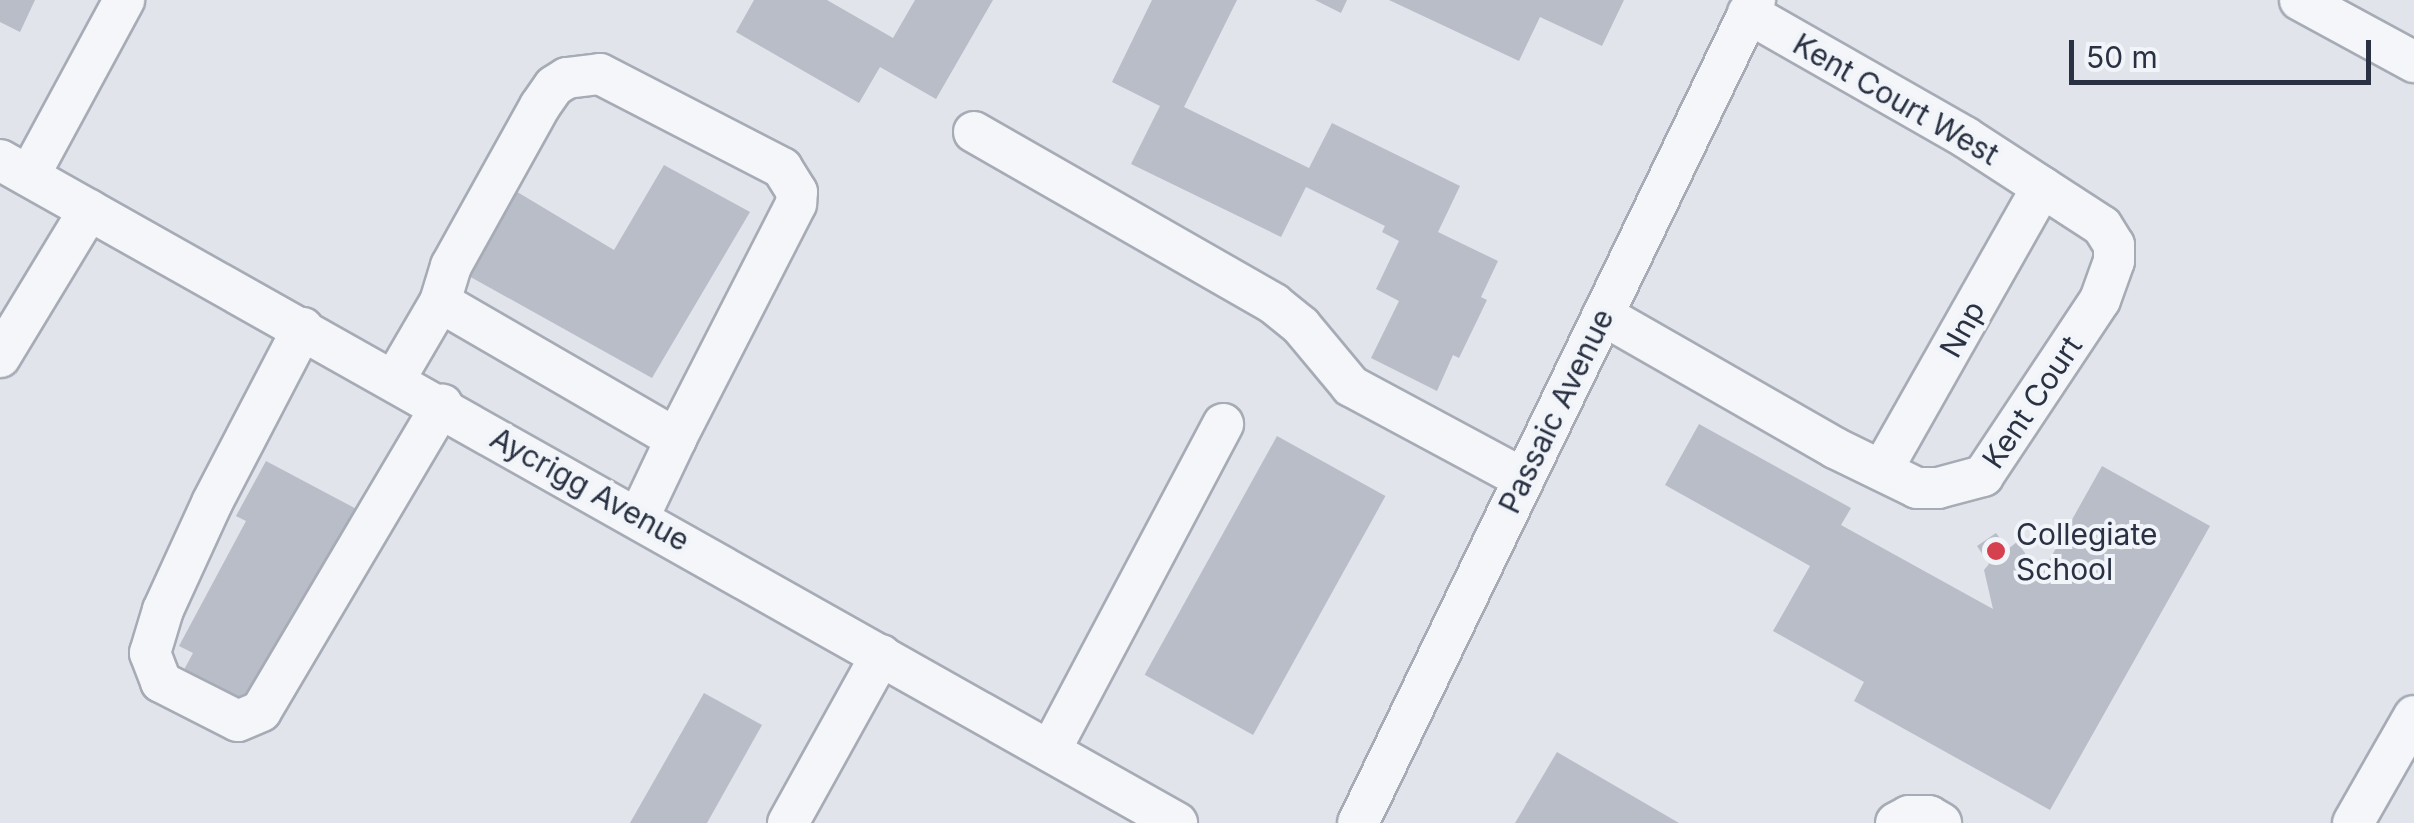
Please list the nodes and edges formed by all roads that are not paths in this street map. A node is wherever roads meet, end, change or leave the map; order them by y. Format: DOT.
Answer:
graph roads {
  1 [pos="124,0"];
  2 [pos="2300,0"];
  3 [pos="1751,7"];
  4 [pos="2410,50"];
  5 [pos="974,132"];
  6 [pos="15,168"];
  7 [pos="2042,187"];
  8 [pos="90,210"];
  9 [pos="440,302"];
  10 [pos="1603,315"];
  11 [pos="304,328"];
  12 [pos="0,357"];
  13 [pos="395,379"];
  14 [pos="442,405"];
  15 [pos="1224,424"];
  16 [pos="676,440"];
  17 [pos="1882,470"];
  18 [pos="1524,479"];
  19 [pos="640,517"];
  20 [pos="882,654"];
  21 [pos="2414,716"];
  22 [pos="1050,751"];
  23 [pos="788,823"];
  24 [pos="1177,823"];
  25 [pos="1358,823"];
  26 [pos="1896,823"];
  27 [pos="1941,823"];
  28 [pos="2353,823"];
  1 -- 6 [label="street"];
  2 -- 4 [label="street"];
  3 -- 7 [label="street, Kent Court West"];
  3 -- 10 [label="street, Passaic Avenue"];
  5 -- 18 [label="street"];
  6 -- 8 [label="street, Aycrigg Avenue"];
  7 -- 17 [label="street, Nnp"];
  7 -- 17 [label="street, Kent Court"];
  8 -- 11 [label="street, Aycrigg Avenue"];
  8 -- 12 [label="street"];
  9 -- 13 [label="street"];
  9 -- 16 [label="street"];
  9 -- 16 [label="street"];
  10 -- 17 [label="street, Kent Court"];
  10 -- 18 [label="street, Passaic Avenue"];
  11 -- 13 [label="street, Aycrigg Avenue"];
  11 -- 14 [label="street"];
  13 -- 14 [label="street, Aycrigg Avenue"];
  14 -- 19 [label="street, Aycrigg Avenue"];
  15 -- 22 [label="street"];
  16 -- 19 [label="street"];
  18 -- 25 [label="street, Passaic Avenue"];
  19 -- 20 [label="street, Aycrigg Avenue"];
  20 -- 22 [label="street, Aycrigg Avenue"];
  20 -- 23 [label="street"];
  21 -- 28 [label="street"];
  22 -- 24 [label="street, Aycrigg Avenue"];
  26 -- 27 [label="street"];
}
